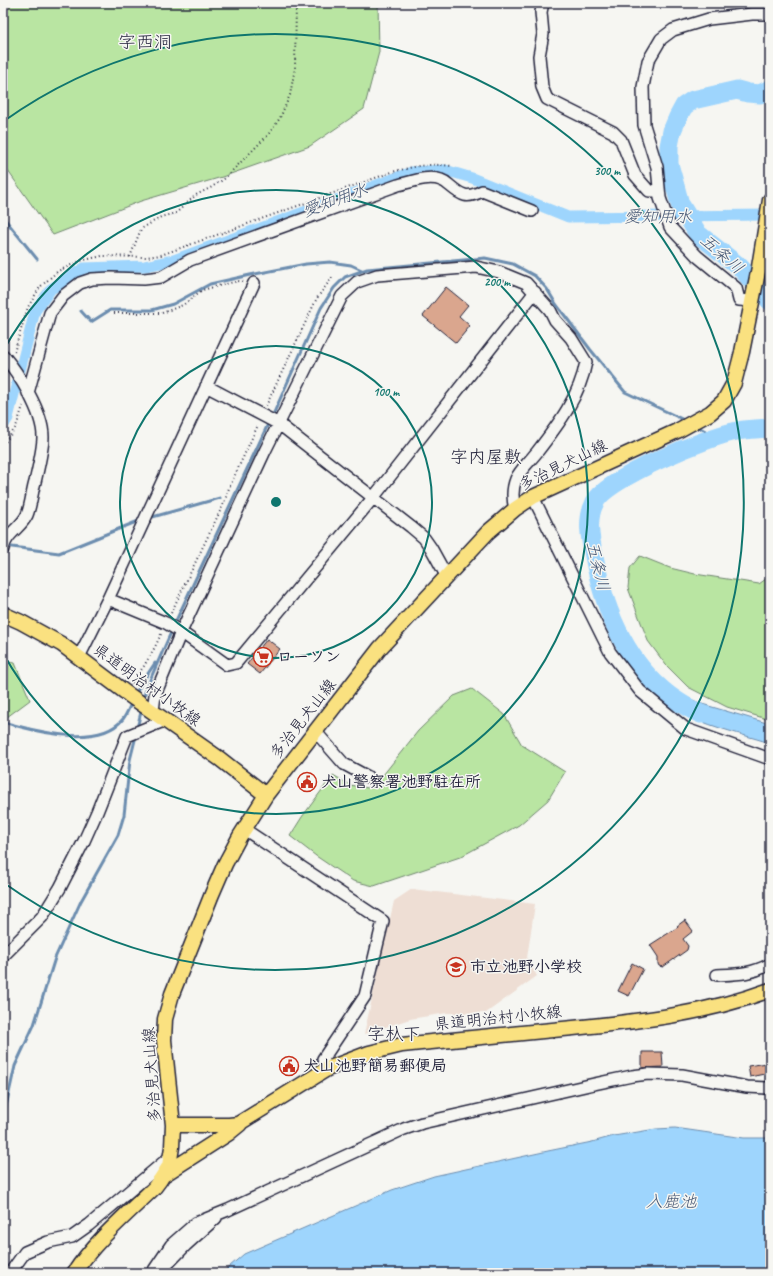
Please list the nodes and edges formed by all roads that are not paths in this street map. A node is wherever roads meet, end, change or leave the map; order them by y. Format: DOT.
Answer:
graph roads {
  1 [pos="543,3"];
  2 [pos="770,14"];
  3 [pos="659,191"];
  4 [pos="770,200"];
  5 [pos="532,211"];
  6 [pos="763,266"];
  7 [pos="254,283"];
  8 [pos="535,292"];
  9 [pos="753,301"];
  10 [pos="8,361"];
  11 [pos="206,386"];
  12 [pos="26,390"];
  13 [pos="278,423"];
  14 [pos="533,497"];
  15 [pos="372,498"];
  16 [pos="515,509"];
  17 [pos="3,549"];
  18 [pos="447,577"];
  19 [pos="108,599"];
  20 [pos="3,614"];
  21 [pos="180,632"];
  22 [pos="79,657"];
  23 [pos="151,710"];
  24 [pos="166,720"];
  25 [pos="315,732"];
  26 [pos="770,759"];
  27 [pos="368,777"];
  28 [pos="266,795"];
  29 [pos="244,829"];
  30 [pos="3,956"];
  31 [pos="770,964"];
  32 [pos="717,975"];
  33 [pos="770,990"];
  34 [pos="327,1069"];
  35 [pos="770,1087"];
  36 [pos="243,1122"];
  37 [pos="173,1125"];
  38 [pos="171,1156"];
  39 [pos="164,1174"];
  40 [pos="228,1210"];
  41 [pos="10,1273"];
  42 [pos="74,1273"];
  43 [pos="152,1273"];
  44 [pos="159,1273"];
  1 -- 3 [label="street"];
  2 -- 3 [label="street"];
  3 -- 9 [label="street"];
  4 -- 6 [label="main road, 多治見犬山線"];
  5 -- 12 [label="street"];
  6 -- 9 [label="main road, 多治見犬山線"];
  7 -- 11 [label="street"];
  8 -- 13 [label="street"];
  8 -- 15 [label="street"];
  8 -- 16 [label="street"];
  9 -- 14 [label="main road, 多治見犬山線"];
  10 -- 12 [label="street"];
  11 -- 13 [label="street"];
  11 -- 19 [label="street"];
  12 -- 17 [label="street"];
  13 -- 15 [label="street"];
  13 -- 21 [label="street"];
  14 -- 16 [label="main road, 多治見犬山線"];
  14 -- 26 [label="street"];
  15 -- 18 [label="street"];
  15 -- 21 [label="street"];
  16 -- 18 [label="main road, 多治見犬山線"];
  18 -- 25 [label="main road, 多治見犬山線"];
  19 -- 21 [label="street"];
  19 -- 22 [label="street"];
  20 -- 22 [label="main road, 県道明治村小牧線"];
  21 -- 23 [label="street"];
  22 -- 23 [label="main road, 県道明治村小牧線"];
  23 -- 24 [label="main road, 県道明治村小牧線"];
  24 -- 28 [label="main road, 県道明治村小牧線"];
  24 -- 30 [label="street"];
  25 -- 27 [label="street"];
  25 -- 28 [label="main road, 多治見犬山線"];
  28 -- 29 [label="main road, 多治見犬山線"];
  29 -- 34 [label="street"];
  29 -- 37 [label="main road, 多治見犬山線"];
  31 -- 32 [label="street"];
  33 -- 34 [label="main road, 県道明治村小牧線"];
  34 -- 36 [label="main road, 県道明治村小牧線"];
  35 -- 40 [label="street"];
  36 -- 37 [label="main road, 県道明治村小牧線"];
  36 -- 39 [label="main road"];
  37 -- 38 [label="main road, 多治見犬山線"];
  38 -- 39 [label="main road, 多治見犬山線"];
  38 -- 41 [label="street"];
  39 -- 42 [label="main road, 多治見犬山線"];
  40 -- 43 [label="street"];
  40 -- 44 [label="street"];
}
